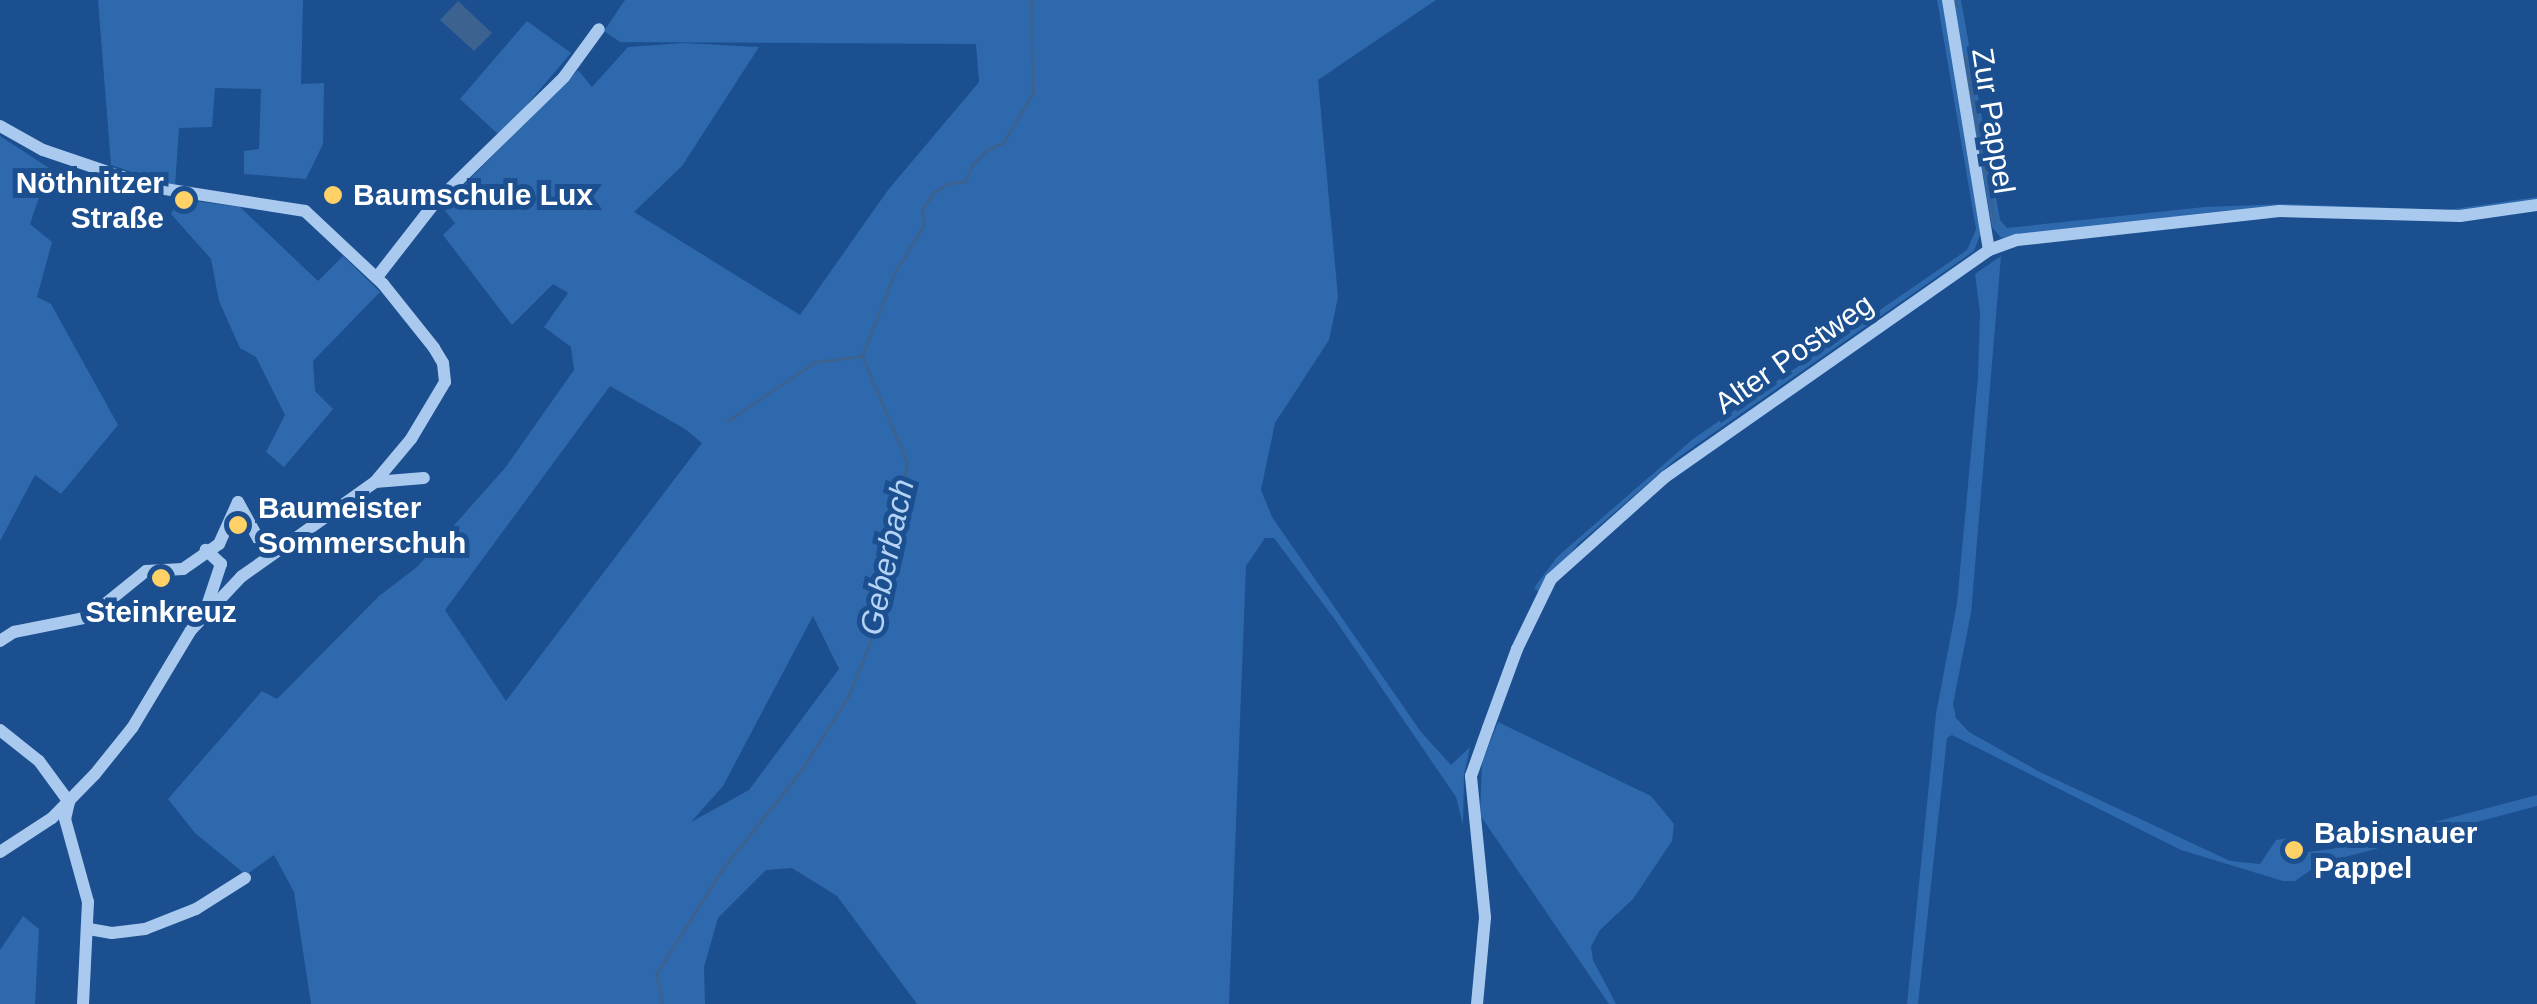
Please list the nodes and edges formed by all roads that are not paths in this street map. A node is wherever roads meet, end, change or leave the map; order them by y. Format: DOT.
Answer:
graph roads {
  1 [pos="1948,0"];
  2 [pos="599,29"];
  3 [pos="0,126"];
  4 [pos="2537,205"];
  5 [pos="1989,250"];
  6 [pos="377,277"];
  7 [pos="424,478"];
  8 [pos="375,482"];
  9 [pos="206,550"];
  10 [pos="276,550"];
  11 [pos="205,614"];
  12 [pos="0,641"];
  13 [pos="0,730"];
  14 [pos="69,802"];
  15 [pos="0,852"];
  16 [pos="246,878"];
  17 [pos="89,929"];
  18 [pos="84,1004"];
  19 [pos="1477,1004"];
  1 -- 5 [label="street, Zur Pappel"];
  2 -- 6 [label="street"];
  3 -- 6 [label="street"];
  4 -- 5 [label="street, Alter Postweg"];
  5 -- 19 [label="street, Alter Postweg"];
  6 -- 8 [label="street"];
  7 -- 8 [label="street"];
  8 -- 10 [label="street"];
  9 -- 10 [label="street"];
  9 -- 11 [label="street"];
  9 -- 12 [label="street"];
  10 -- 11 [label="street"];
  11 -- 14 [label="street"];
  13 -- 14 [label="street"];
  14 -- 15 [label="street"];
  14 -- 17 [label="street"];
  16 -- 17 [label="street"];
  17 -- 18 [label="street"];
}
